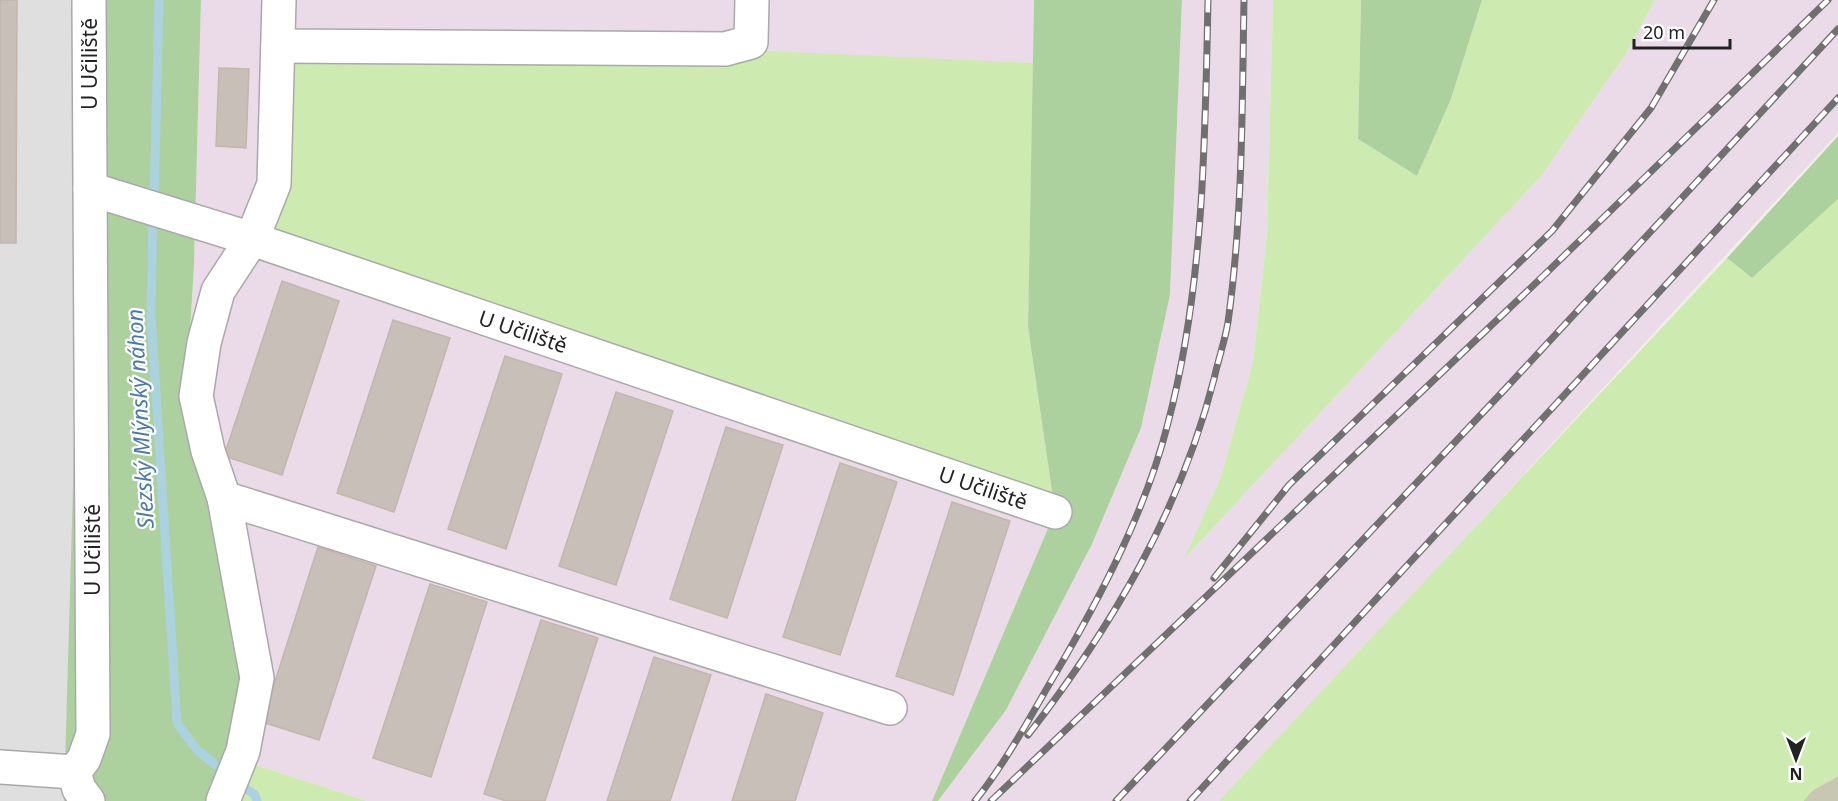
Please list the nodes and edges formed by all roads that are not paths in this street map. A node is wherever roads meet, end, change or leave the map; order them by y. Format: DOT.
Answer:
graph roads {
  1 [pos="89,0"];
  2 [pos="279,0"];
  3 [pos="752,0"];
  4 [pos="278,46"];
  5 [pos="90,189"];
  6 [pos="252,239"];
  7 [pos="224,498"];
  8 [pos="1055,512"];
  9 [pos="890,708"];
  10 [pos="0,767"];
  11 [pos="74,772"];
  12 [pos="230,785"];
  13 [pos="88,801"];
  1 -- 5 [label="lane, U Učiliště"];
  2 -- 4 [label="lane"];
  3 -- 4 [label="lane"];
  4 -- 6 [label="lane"];
  5 -- 6 [label="lane, U Učiliště"];
  5 -- 11 [label="lane, U Učiliště"];
  6 -- 7 [label="lane"];
  6 -- 8 [label="lane, U Učiliště"];
  7 -- 9 [label="lane"];
  7 -- 12 [label="lane"];
  10 -- 11 [label="lane"];
  11 -- 13 [label="lane"];
}
